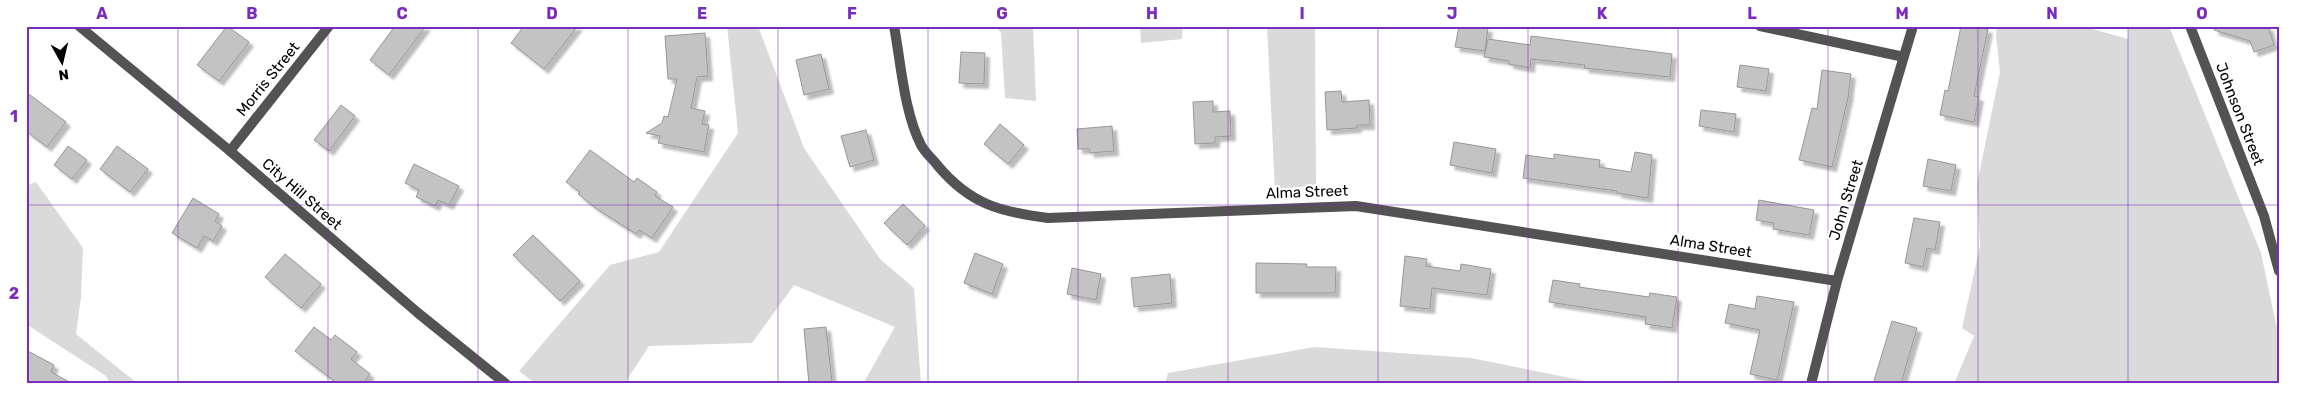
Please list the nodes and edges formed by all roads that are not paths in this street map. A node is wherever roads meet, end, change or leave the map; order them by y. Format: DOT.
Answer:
graph roads {
  1 [pos="79,26"];
  2 [pos="330,26"];
  3 [pos="894,26"];
  4 [pos="1760,26"];
  5 [pos="1912,26"];
  6 [pos="2190,26"];
  7 [pos="1904,57"];
  8 [pos="230,151"];
  9 [pos="2279,271"];
  10 [pos="1837,281"];
  11 [pos="506,384"];
  12 [pos="1811,384"];
  1 -- 8 [label="street, City Hill Street"];
  2 -- 8 [label="street, Morris Street"];
  3 -- 10 [label="street, Alma Street"];
  4 -- 7 [label="street"];
  5 -- 7 [label="street, John Street"];
  6 -- 9 [label="street, Johnson Street"];
  7 -- 10 [label="street, John Street"];
  8 -- 11 [label="street, City Hill Street"];
  10 -- 12 [label="street, John Street"];
}
